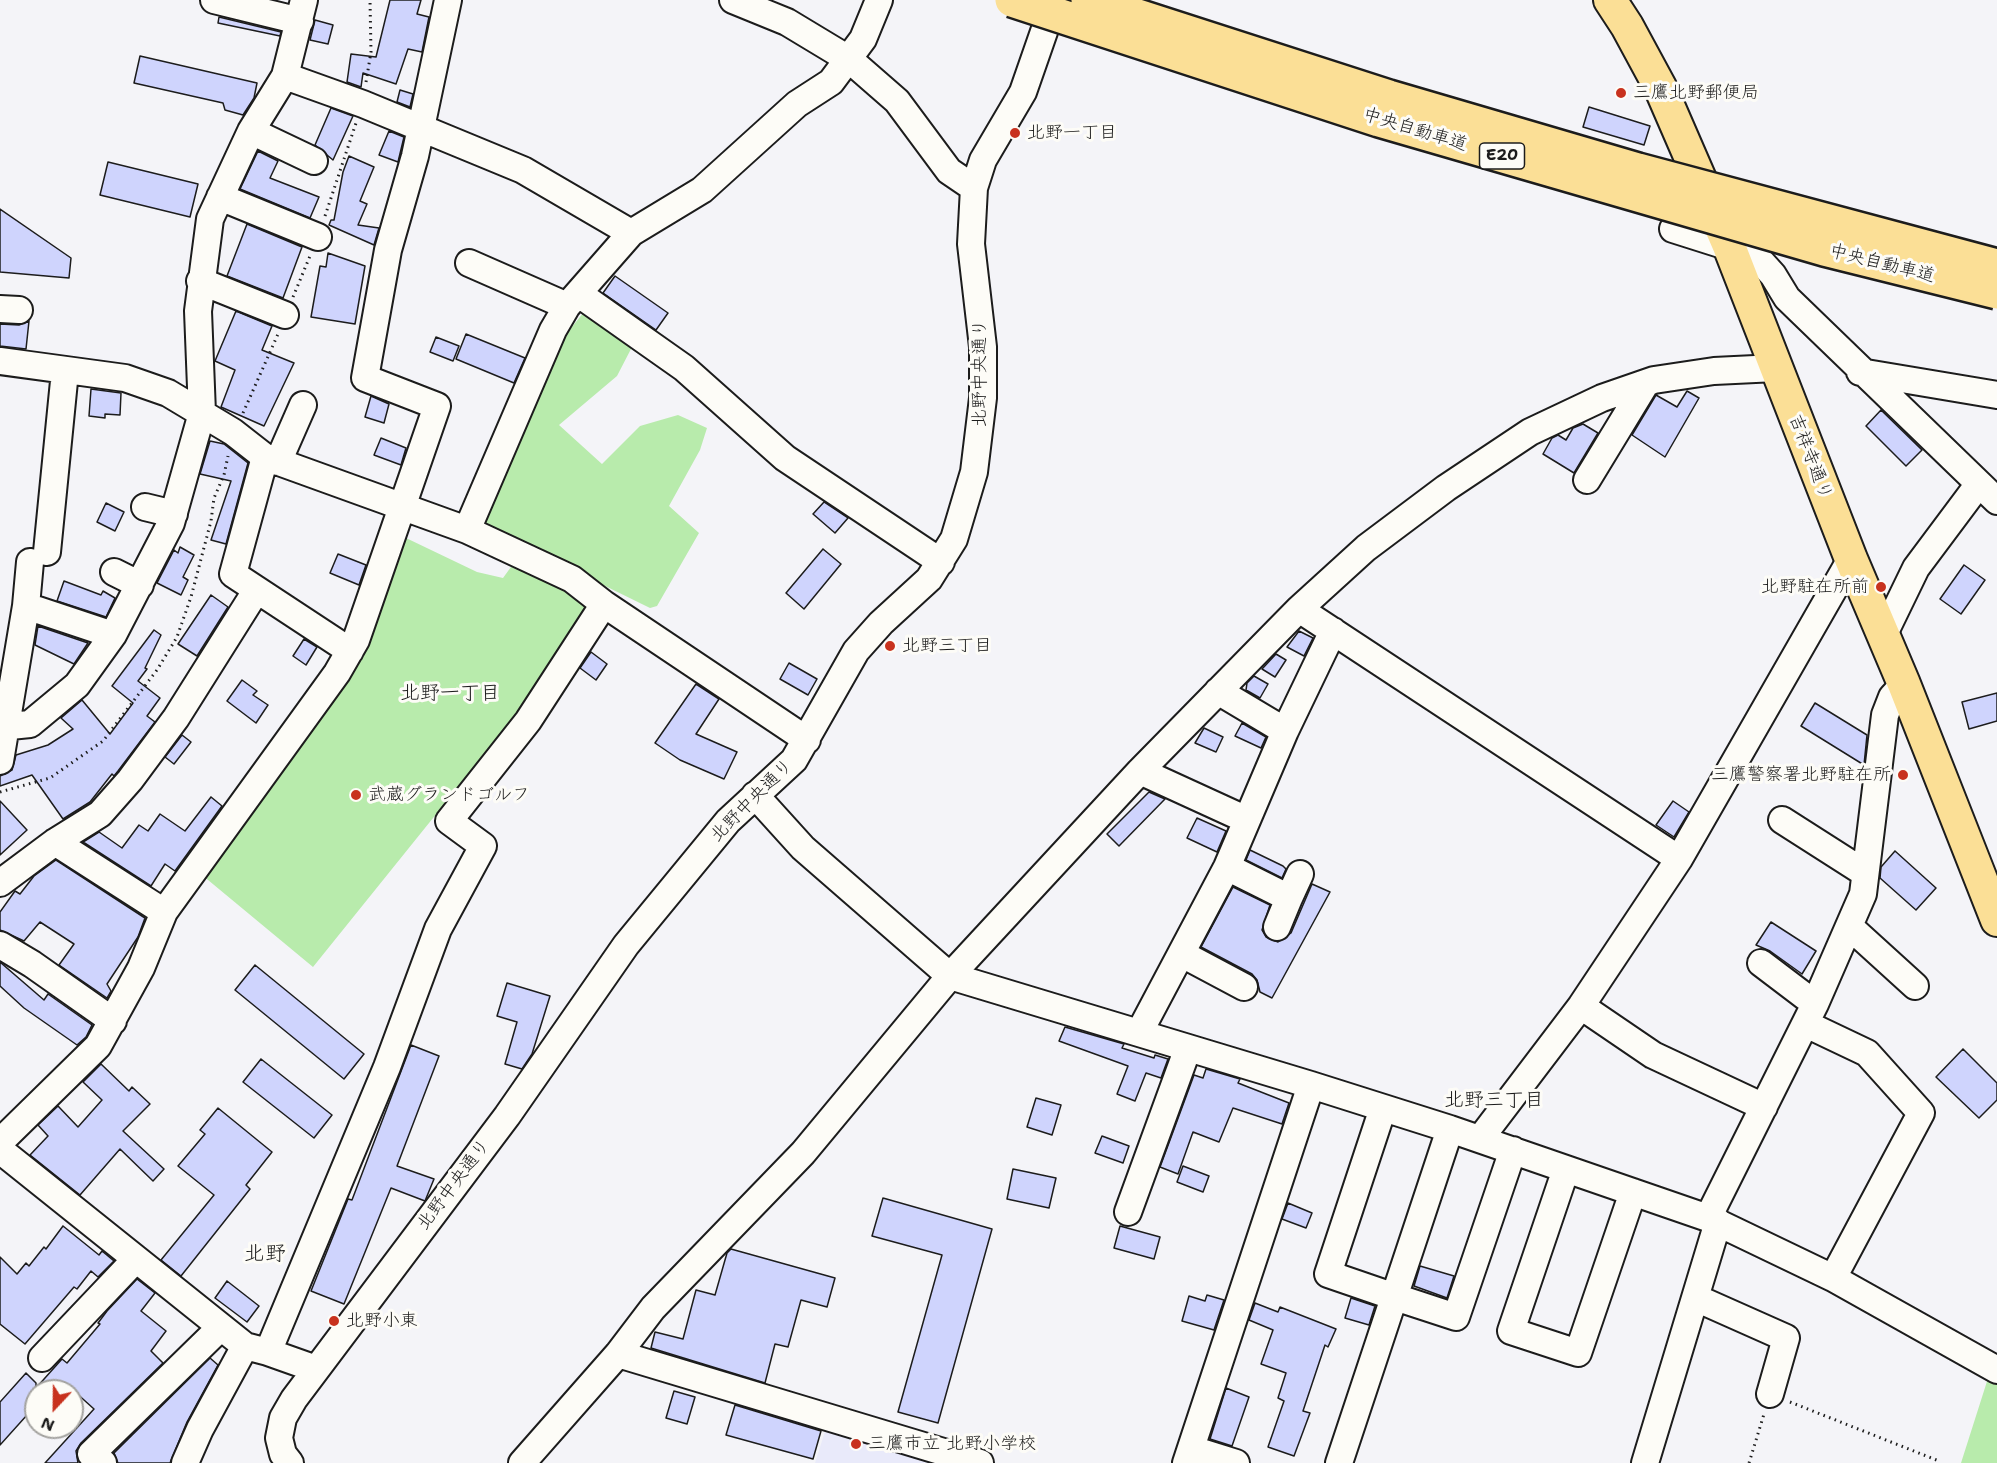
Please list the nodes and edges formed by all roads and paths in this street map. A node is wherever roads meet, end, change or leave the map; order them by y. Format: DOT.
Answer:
graph roads {
  1 [pos="214,0"];
  2 [pos="448,0"];
  3 [pos="733,0"];
  4 [pos="879,0"];
  5 [pos="1012,0"];
  6 [pos="1055,0"];
  7 [pos="1088,0"];
  8 [pos="1610,0"];
  9 [pos="302,11"];
  10 [pos="850,60"];
  11 [pos="285,76"];
  12 [pos="421,129"];
  13 [pos="251,131"];
  14 [pos="314,161"];
  15 [pos="974,188"];
  16 [pos="220,197"];
  17 [pos="1673,229"];
  18 [pos="631,233"];
  19 [pos="318,237"];
  20 [pos="1729,246"];
  21 [pos="469,263"];
  22 [pos="1997,266"];
  23 [pos="200,281"];
  24 [pos="1997,292"];
  25 [pos="573,300"];
  26 [pos="285,315"];
  27 [pos="0,361"];
  28 [pos="1776,368"];
  29 [pos="65,371"];
  30 [pos="1860,372"];
  31 [pos="1646,383"];
  32 [pos="1997,395"];
  33 [pos="303,405"];
  34 [pos="202,413"];
  35 [pos="271,459"];
  36 [pos="1587,480"];
  37 [pos="1988,493"];
  38 [pos="145,507"];
  39 [pos="401,507"];
  40 [pos="174,514"];
  41 [pos="467,531"];
  42 [pos="1851,560"];
  43 [pos="941,562"];
  44 [pos="114,572"];
  45 [pos="140,585"];
  46 [pos="256,591"];
  47 [pos="604,604"];
  48 [pos="26,606"];
  49 [pos="1299,609"];
  50 [pos="1333,631"];
  51 [pos="113,635"];
  52 [pos="1882,636"];
  53 [pos="350,651"];
  54 [pos="1904,684"];
  55 [pos="1218,691"];
  56 [pos="3,727"];
  57 [pos="1285,731"];
  58 [pos="807,740"];
  59 [pos="0,761"];
  60 [pos="1140,771"];
  61 [pos="755,795"];
  62 [pos="1247,820"];
  63 [pos="1782,820"];
  64 [pos="55,842"];
  65 [pos="1679,859"];
  66 [pos="1227,867"];
  67 [pos="1865,873"];
  68 [pos="1300,874"];
  69 [pos="0,883"];
  70 [pos="1289,898"];
  71 [pos="164,912"];
  72 [pos="1997,920"];
  73 [pos="1849,926"];
  74 [pos="1277,927"];
  75 [pos="0,945"];
  76 [pos="1182,954"];
  77 [pos="1761,963"];
  78 [pos="950,976"];
  79 [pos="1914,986"];
  80 [pos="1244,987"];
  81 [pos="1581,1006"];
  82 [pos="1810,1014"];
  83 [pos="113,1021"];
  84 [pos="1139,1033"];
  85 [pos="1188,1048"];
  86 [pos="1311,1084"];
  87 [pos="1764,1107"];
  88 [pos="1383,1108"];
  89 [pos="1450,1129"];
  90 [pos="1480,1139"];
  91 [pos="0,1142"];
  92 [pos="0,1150"];
  93 [pos="1513,1150"];
  94 [pos="1566,1169"];
  95 [pos="1633,1192"];
  96 [pos="1128,1212"];
  97 [pos="1713,1220"];
  98 [pos="135,1260"];
  99 [pos="1833,1278"];
  100 [pos="1395,1297"];
  101 [pos="1696,1298"];
  102 [pos="221,1327"];
  103 [pos="256,1349"];
  104 [pos="618,1354"];
  105 [pos="42,1358"];
  106 [pos="316,1369"];
  107 [pos="1997,1370"];
  108 [pos="1770,1394"];
  109 [pos="1188,1456"];
  110 [pos="1939,1461"];
  111 [pos="103,1463"];
  112 [pos="185,1463"];
  113 [pos="290,1463"];
  114 [pos="522,1463"];
  115 [pos="980,1463"];
  116 [pos="1236,1463"];
  117 [pos="1340,1463"];
  118 [pos="1645,1463"];
  119 [pos="1749,1463"];
  1 -- 9 [label="street"];
  2 -- 12 [label="street"];
  3 -- 10 [label="street"];
  4 -- 10 [label="street"];
  5 -- 24 [label="highway, 中央自動車道 / E20, bridge"];
  6 -- 15 [label="street, 北野中央通り"];
  7 -- 22 [label="highway, 中央自動車道 / E20, bridge"];
  8 -- 20 [label="main road, 吉祥寺通り"];
  9 -- 11 [label="street"];
  10 -- 15 [label="street"];
  10 -- 18 [label="street"];
  11 -- 12 [label="street"];
  11 -- 13 [label="street"];
  12 -- 18 [label="street"];
  12 -- 39 [label="street"];
  13 -- 14 [label="street"];
  13 -- 16 [label="street"];
  15 -- 43 [label="street, 北野中央通り"];
  16 -- 19 [label="street"];
  16 -- 23 [label="street"];
  17 -- 20 [label="street"];
  18 -- 25 [label="street"];
  20 -- 28 [label="main road, 吉祥寺通り"];
  20 -- 30 [label="street"];
  21 -- 25 [label="street"];
  23 -- 26 [label="street"];
  23 -- 34 [label="street"];
  25 -- 41 [label="street"];
  25 -- 43 [label="street"];
  27 -- 29 [label="street"];
  28 -- 31 [label="street"];
  28 -- 42 [label="main road, 吉祥寺通り"];
  29 -- 34 [label="street"];
  29 -- 48 [label="street"];
  30 -- 32 [label="street"];
  30 -- 37 [label="street"];
  31 -- 36 [label="street"];
  31 -- 49 [label="street"];
  33 -- 35 [label="street"];
  34 -- 35 [label="street"];
  34 -- 40 [label="street"];
  35 -- 39 [label="street"];
  35 -- 46 [label="street"];
  37 -- 52 [label="street"];
  38 -- 40 [label="street"];
  39 -- 41 [label="street"];
  39 -- 53 [label="street"];
  40 -- 45 [label="street"];
  41 -- 47 [label="street"];
  42 -- 52 [label="main road, 吉祥寺通り"];
  42 -- 65 [label="street"];
  43 -- 58 [label="street, 北野中央通り"];
  44 -- 45 [label="street"];
  45 -- 51 [label="street"];
  46 -- 53 [label="street"];
  46 -- 64 [label="street"];
  47 -- 58 [label="street"];
  47 -- 103 [label="street"];
  48 -- 51 [label="street"];
  48 -- 56 [label="street"];
  49 -- 50 [label="street"];
  49 -- 55 [label="street"];
  50 -- 57 [label="street"];
  50 -- 65 [label="street"];
  51 -- 56 [label="street"];
  52 -- 54 [label="main road, 吉祥寺通り"];
  53 -- 71 [label="street"];
  54 -- 67 [label="street"];
  54 -- 72 [label="main road, 吉祥寺通り"];
  55 -- 57 [label="street"];
  55 -- 60 [label="street"];
  56 -- 59 [label="street"];
  57 -- 62 [label="street"];
  58 -- 61 [label="street, 北野中央通り"];
  60 -- 62 [label="street"];
  60 -- 78 [label="street"];
  61 -- 78 [label="street"];
  61 -- 106 [label="street, 北野中央通り"];
  62 -- 66 [label="street"];
  63 -- 67 [label="street"];
  64 -- 69 [label="street"];
  64 -- 71 [label="street"];
  65 -- 81 [label="street"];
  66 -- 70 [label="street"];
  66 -- 76 [label="street"];
  67 -- 73 [label="street"];
  68 -- 70 [label="street"];
  70 -- 74 [label="street"];
  71 -- 83 [label="street"];
  73 -- 79 [label="street"];
  73 -- 82 [label="street"];
  75 -- 83 [label="street"];
  76 -- 80 [label="street"];
  76 -- 84 [label="street"];
  77 -- 82 [label="street"];
  78 -- 84 [label="street"];
  78 -- 104 [label="street"];
  81 -- 87 [label="street"];
  81 -- 90 [label="street"];
  82 -- 87 [label="street"];
  82 -- 99 [label="street"];
  83 -- 91 [label="street"];
  84 -- 85 [label="street"];
  85 -- 86 [label="street"];
  85 -- 96 [label="street"];
  86 -- 88 [label="street"];
  86 -- 109 [label="street"];
  87 -- 97 [label="street"];
  88 -- 89 [label="street"];
  88 -- 100 [label="street"];
  89 -- 90 [label="street"];
  89 -- 100 [label="street"];
  90 -- 93 [label="street"];
  92 -- 98 [label="street"];
  93 -- 94 [label="street"];
  93 -- 100 [label="street"];
  94 -- 95 [label="street"];
  94 -- 95 [label="street"];
  95 -- 97 [label="street"];
  97 -- 99 [label="street"];
  97 -- 101 [label="street"];
  98 -- 102 [label="street"];
  98 -- 105 [label="street"];
  99 -- 107 [label="street"];
  100 -- 117 [label="street"];
  101 -- 108 [label="street"];
  101 -- 118 [label="street"];
  102 -- 103 [label="street"];
  102 -- 111 [label="street"];
  103 -- 106 [label="street"];
  103 -- 112 [label="street"];
  104 -- 114 [label="street"];
  104 -- 115 [label="street"];
  106 -- 113 [label="street, 北野中央通り"];
  108 -- 110 [label="path"];
  108 -- 119 [label="path"];
  109 -- 116 [label="street"];
}
